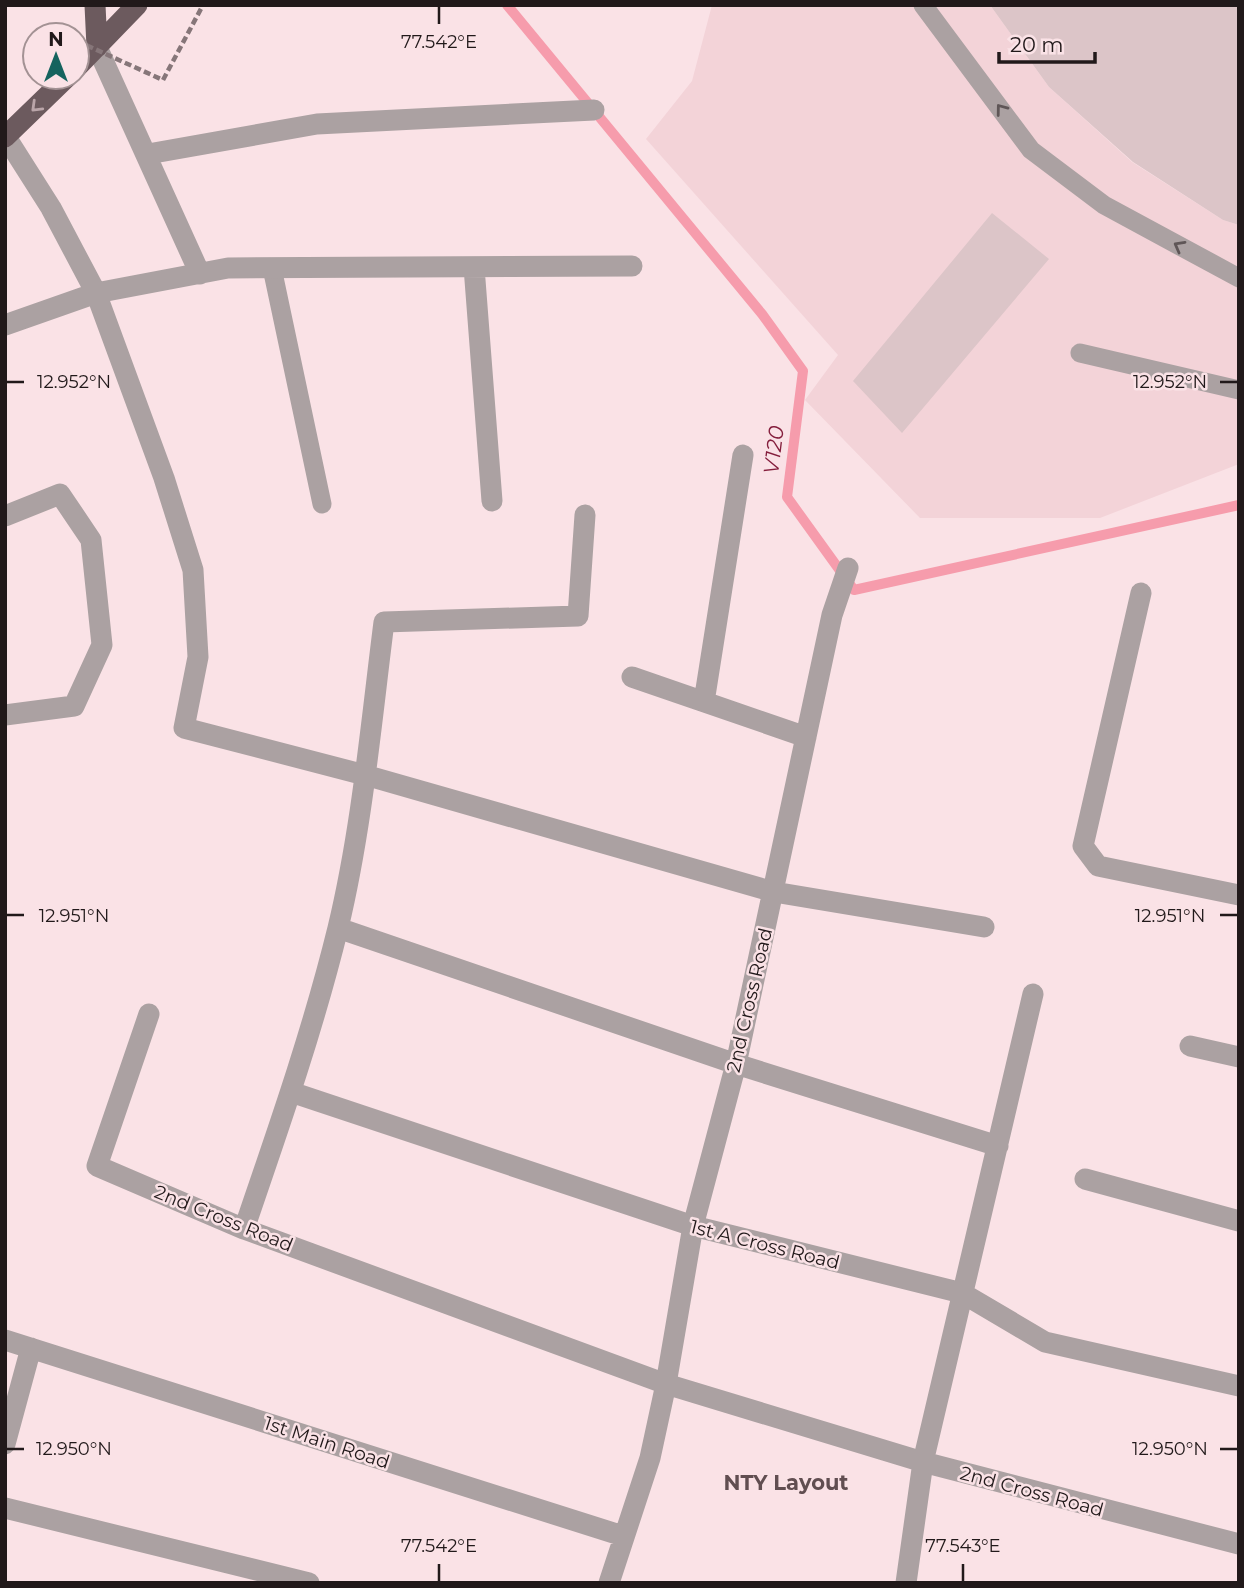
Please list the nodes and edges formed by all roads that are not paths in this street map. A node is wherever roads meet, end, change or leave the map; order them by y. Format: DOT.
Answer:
graph roads {
  1 [pos="95,5"];
  2 [pos="137,5"];
  3 [pos="923,5"];
  4 [pos="91,24"];
  5 [pos="91,41"];
  6 [pos="91,51"];
  7 [pos="53,91"];
  8 [pos="594,110"];
  9 [pos="6,137"];
  10 [pos="148,154"];
  11 [pos="632,266"];
  12 [pos="474,267"];
  13 [pos="272,268"];
  14 [pos="200,274"];
  15 [pos="1239,278"];
  16 [pos="96,293"];
  17 [pos="5,325"];
  18 [pos="1080,353"];
  19 [pos="1239,390"];
  20 [pos="743,455"];
  21 [pos="492,501"];
  22 [pos="322,504"];
  23 [pos="585,515"];
  24 [pos="5,516"];
  25 [pos="848,568"];
  26 [pos="1141,593"];
  27 [pos="632,677"];
  28 [pos="704,702"];
  29 [pos="5,715"];
  30 [pos="806,737"];
  31 [pos="365,775"];
  32 [pos="774,892"];
  33 [pos="1239,895"];
  34 [pos="984,927"];
  35 [pos="338,928"];
  36 [pos="1033,995"];
  37 [pos="149,1014"];
  38 [pos="1190,1046"];
  39 [pos="1239,1056"];
  40 [pos="736,1064"];
  41 [pos="290,1092"];
  42 [pos="998,1146"];
  43 [pos="1085,1179"];
  44 [pos="1239,1221"];
  45 [pos="693,1226"];
  46 [pos="244,1229"];
  47 [pos="962,1293"];
  48 [pos="5,1340"];
  49 [pos="31,1348"];
  50 [pos="667,1384"];
  51 [pos="1239,1386"];
  52 [pos="5,1444"];
  53 [pos="923,1462"];
  54 [pos="5,1508"];
  55 [pos="622,1536"];
  56 [pos="1239,1544"];
  57 [pos="309,1583"];
  58 [pos="609,1583"];
  59 [pos="906,1583"];
  1 -- 4 [label="highway"];
  2 -- 5 [label="highway"];
  15 -- 3 [label="lane, one-way"];
  6 -- 10 [label="street"];
  7 -- 9 [label="highway, one-way"];
  8 -- 10 [label="street"];
  9 -- 16 [label="street"];
  10 -- 14 [label="street"];
  11 -- 12 [label="street"];
  12 -- 13 [label="street"];
  12 -- 21 [label="street"];
  13 -- 14 [label="street"];
  13 -- 22 [label="lane"];
  14 -- 16 [label="street"];
  16 -- 17 [label="street"];
  16 -- 31 [label="street"];
  18 -- 19 [label="lane"];
  20 -- 28 [label="street"];
  23 -- 31 [label="street"];
  24 -- 29 [label="street"];
  25 -- 30 [label="street, 2nd Cross Road"];
  26 -- 33 [label="street"];
  27 -- 28 [label="street"];
  28 -- 30 [label="street"];
  30 -- 32 [label="street, 2nd Cross Road"];
  31 -- 32 [label="street"];
  31 -- 35 [label="street"];
  32 -- 34 [label="street"];
  32 -- 40 [label="street, 2nd Cross Road"];
  35 -- 40 [label="street"];
  35 -- 41 [label="street"];
  36 -- 42 [label="street"];
  37 -- 46 [label="street, 2nd Cross Road"];
  38 -- 39 [label="street"];
  40 -- 42 [label="street"];
  40 -- 45 [label="street, 2nd Cross Road"];
  41 -- 45 [label="street, 1st A Cross Road"];
  41 -- 46 [label="street"];
  42 -- 47 [label="street"];
  43 -- 44 [label="street"];
  45 -- 47 [label="street, 1st A Cross Road"];
  45 -- 50 [label="street, 2nd Cross Road"];
  46 -- 50 [label="street, 2nd Cross Road"];
  47 -- 51 [label="street, 1st A Cross Road"];
  47 -- 53 [label="street"];
  48 -- 49 [label="street, 1st Main Road"];
  49 -- 52 [label="street"];
  49 -- 55 [label="street, 1st Main Road"];
  50 -- 53 [label="street, 2nd Cross Road"];
  50 -- 55 [label="street, 2nd Cross Road"];
  53 -- 56 [label="street, 2nd Cross Road"];
  53 -- 59 [label="street"];
  54 -- 57 [label="street"];
  55 -- 58 [label="street, 2nd Cross Road"];
}
